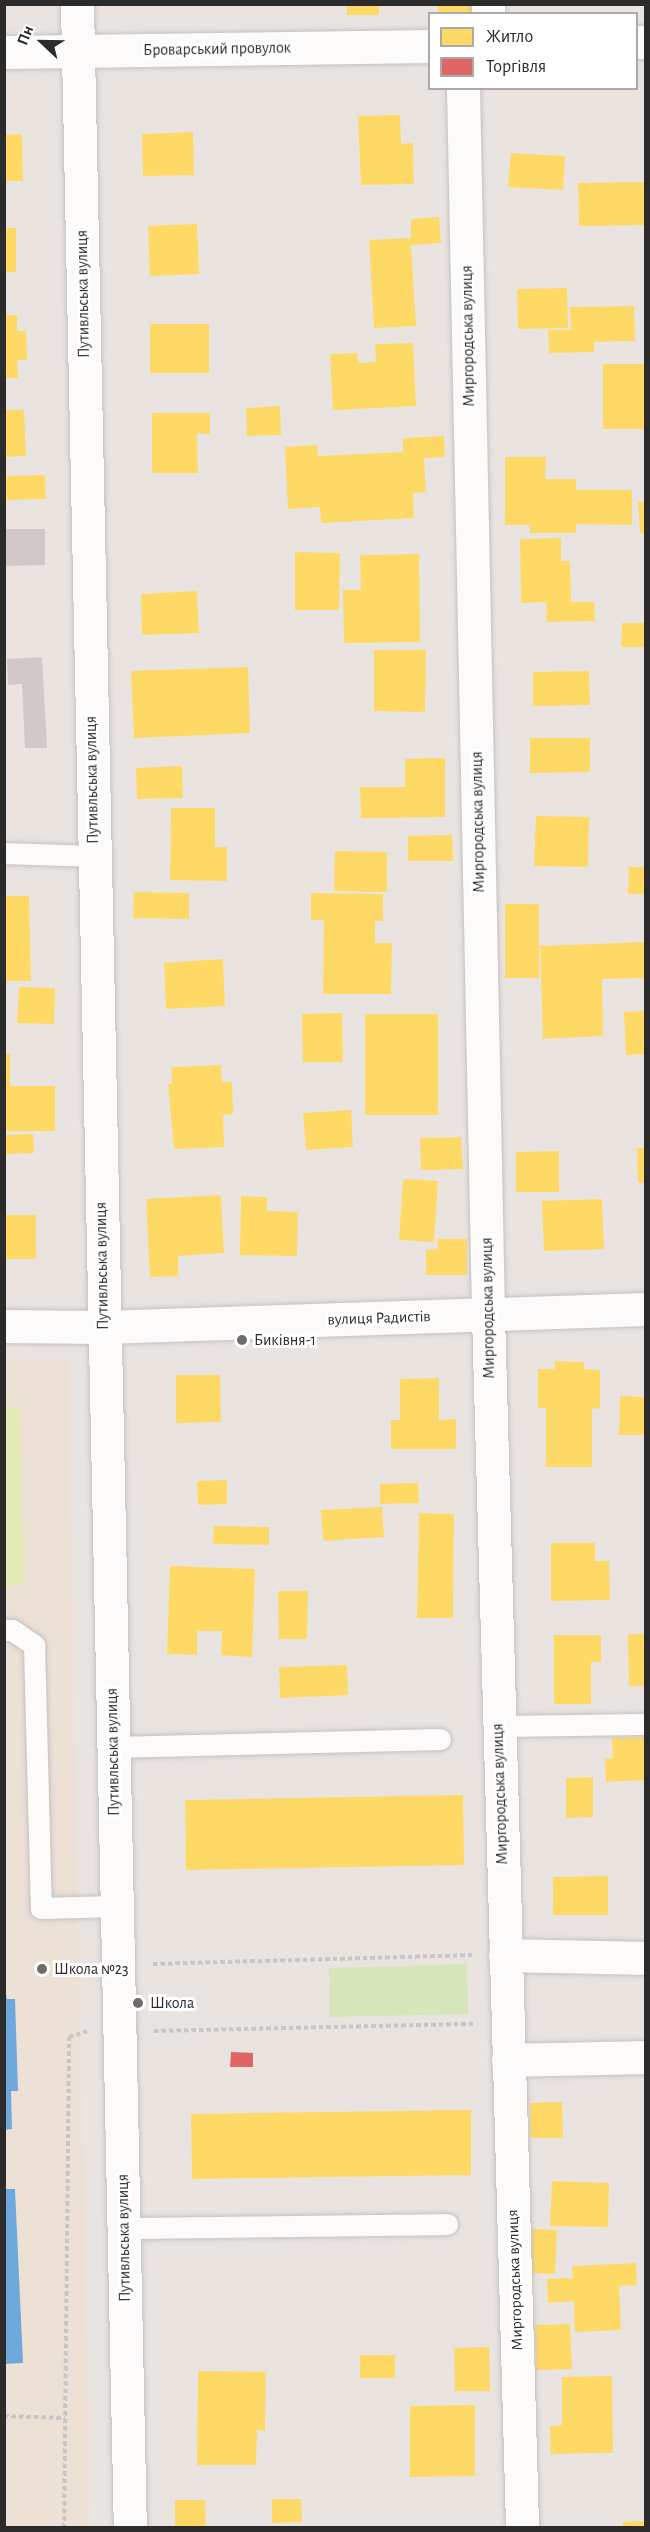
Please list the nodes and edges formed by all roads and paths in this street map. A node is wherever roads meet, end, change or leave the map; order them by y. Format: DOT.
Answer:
graph roads {
  1 [pos="77,4"];
  2 [pos="428,46"];
  3 [pos="78,51"];
  4 [pos="4,52"];
  5 [pos="463,90"];
  6 [pos="4,853"];
  7 [pos="93,856"];
  8 [pos="645,1309"];
  9 [pos="488,1315"];
  10 [pos="4,1326"];
  11 [pos="104,1327"];
  12 [pos="4,1630"];
  13 [pos="645,1724"];
  14 [pos="498,1726"];
  15 [pos="440,1739"];
  16 [pos="113,1747"];
  17 [pos="116,1906"];
  18 [pos="505,1954"];
  19 [pos="645,1958"];
  20 [pos="117,1965"];
  21 [pos="507,2023"];
  22 [pos="118,2032"];
  23 [pos="645,2057"];
  24 [pos="508,2060"];
  25 [pos="447,2224"];
  26 [pos="124,2228"];
  27 [pos="4,2416"];
  28 [pos="65,2418"];
  29 [pos="64,2528"];
  30 [pos="130,2528"];
  31 [pos="522,2528"];
  1 -- 3 [label="street, Путивльська вулиця"];
  2 -- 3 [label="street, Броварський провулок"];
  3 -- 4 [label="street, Броварський провулок"];
  3 -- 7 [label="street, Путивльська вулиця"];
  5 -- 9 [label="street, Миргородська вулиця"];
  6 -- 7 [label="lane"];
  7 -- 11 [label="street, Путивльська вулиця"];
  8 -- 9 [label="street, вулиця Радистів"];
  9 -- 11 [label="street, вулиця Радистів"];
  9 -- 14 [label="street, Миргородська вулиця"];
  10 -- 11 [label="street, вулиця Радистів"];
  11 -- 16 [label="street, Путивльська вулиця"];
  12 -- 17 [label="lane"];
  13 -- 14 [label="lane"];
  14 -- 18 [label="street, Миргородська вулиця"];
  15 -- 16 [label="lane"];
  16 -- 17 [label="street, Путивльська вулиця"];
  17 -- 20 [label="street, Путивльська вулиця"];
  18 -- 19 [label="street"];
  18 -- 20 [label="path"];
  18 -- 21 [label="street, Миргородська вулиця"];
  20 -- 22 [label="street, Путивльська вулиця"];
  21 -- 22 [label="path"];
  21 -- 24 [label="street, Миргородська вулиця"];
  22 -- 26 [label="street, Путивльська вулиця"];
  22 -- 28 [label="path"];
  23 -- 24 [label="street"];
  24 -- 31 [label="street, Миргородська вулиця"];
  25 -- 26 [label="lane"];
  26 -- 30 [label="street, Путивльська вулиця"];
  27 -- 28 [label="path"];
  28 -- 29 [label="path"];
}
